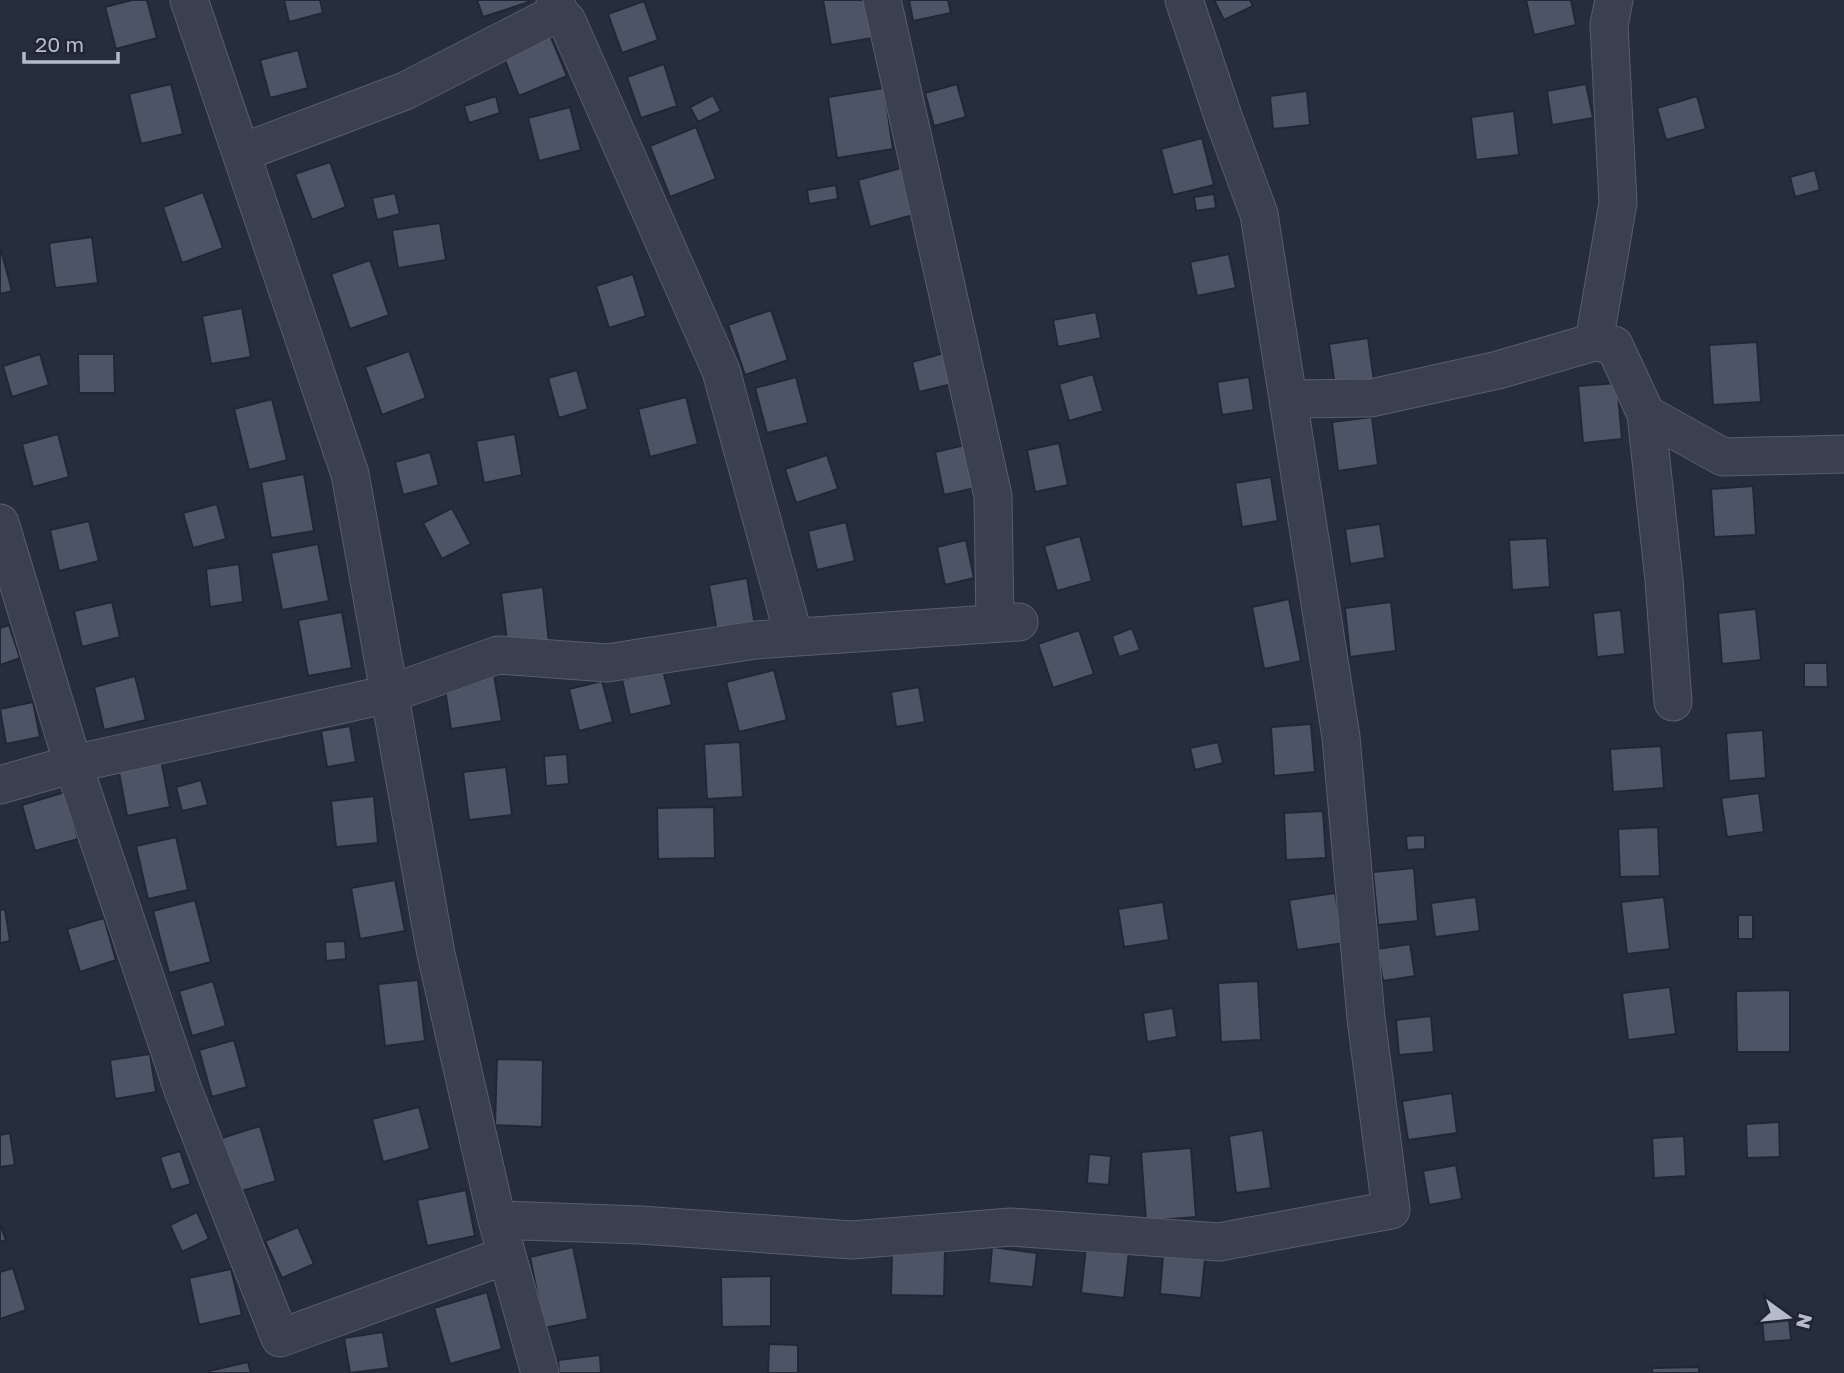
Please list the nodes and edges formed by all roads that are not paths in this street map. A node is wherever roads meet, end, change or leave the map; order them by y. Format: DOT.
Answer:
graph roads {
  1 [pos="189,0"];
  2 [pos="882,0"];
  3 [pos="1184,0"];
  4 [pos="1614,0"];
  5 [pos="557,6"];
  6 [pos="241,153"];
  7 [pos="1594,342"];
  8 [pos="1289,399"];
  9 [pos="1646,414"];
  10 [pos="1844,454"];
  11 [pos="0,523"];
  12 [pos="794,637"];
  13 [pos="389,694"];
  14 [pos="1673,702"];
  15 [pos="73,764"];
  16 [pos="0,785"];
  17 [pos="497,1220"];
  18 [pos="507,1255"];
  19 [pos="540,1373"];
  1 -- 6 [label="street"];
  2 -- 12 [label="street"];
  3 -- 8 [label="street"];
  4 -- 7 [label="street"];
  5 -- 6 [label="street"];
  5 -- 12 [label="street"];
  6 -- 13 [label="street"];
  7 -- 8 [label="street"];
  7 -- 9 [label="street"];
  8 -- 17 [label="street"];
  9 -- 10 [label="street"];
  9 -- 14 [label="street"];
  11 -- 15 [label="street"];
  12 -- 13 [label="street"];
  13 -- 15 [label="street"];
  13 -- 17 [label="street"];
  15 -- 16 [label="street"];
  15 -- 18 [label="street"];
  17 -- 18 [label="street"];
  18 -- 19 [label="street"];
}
